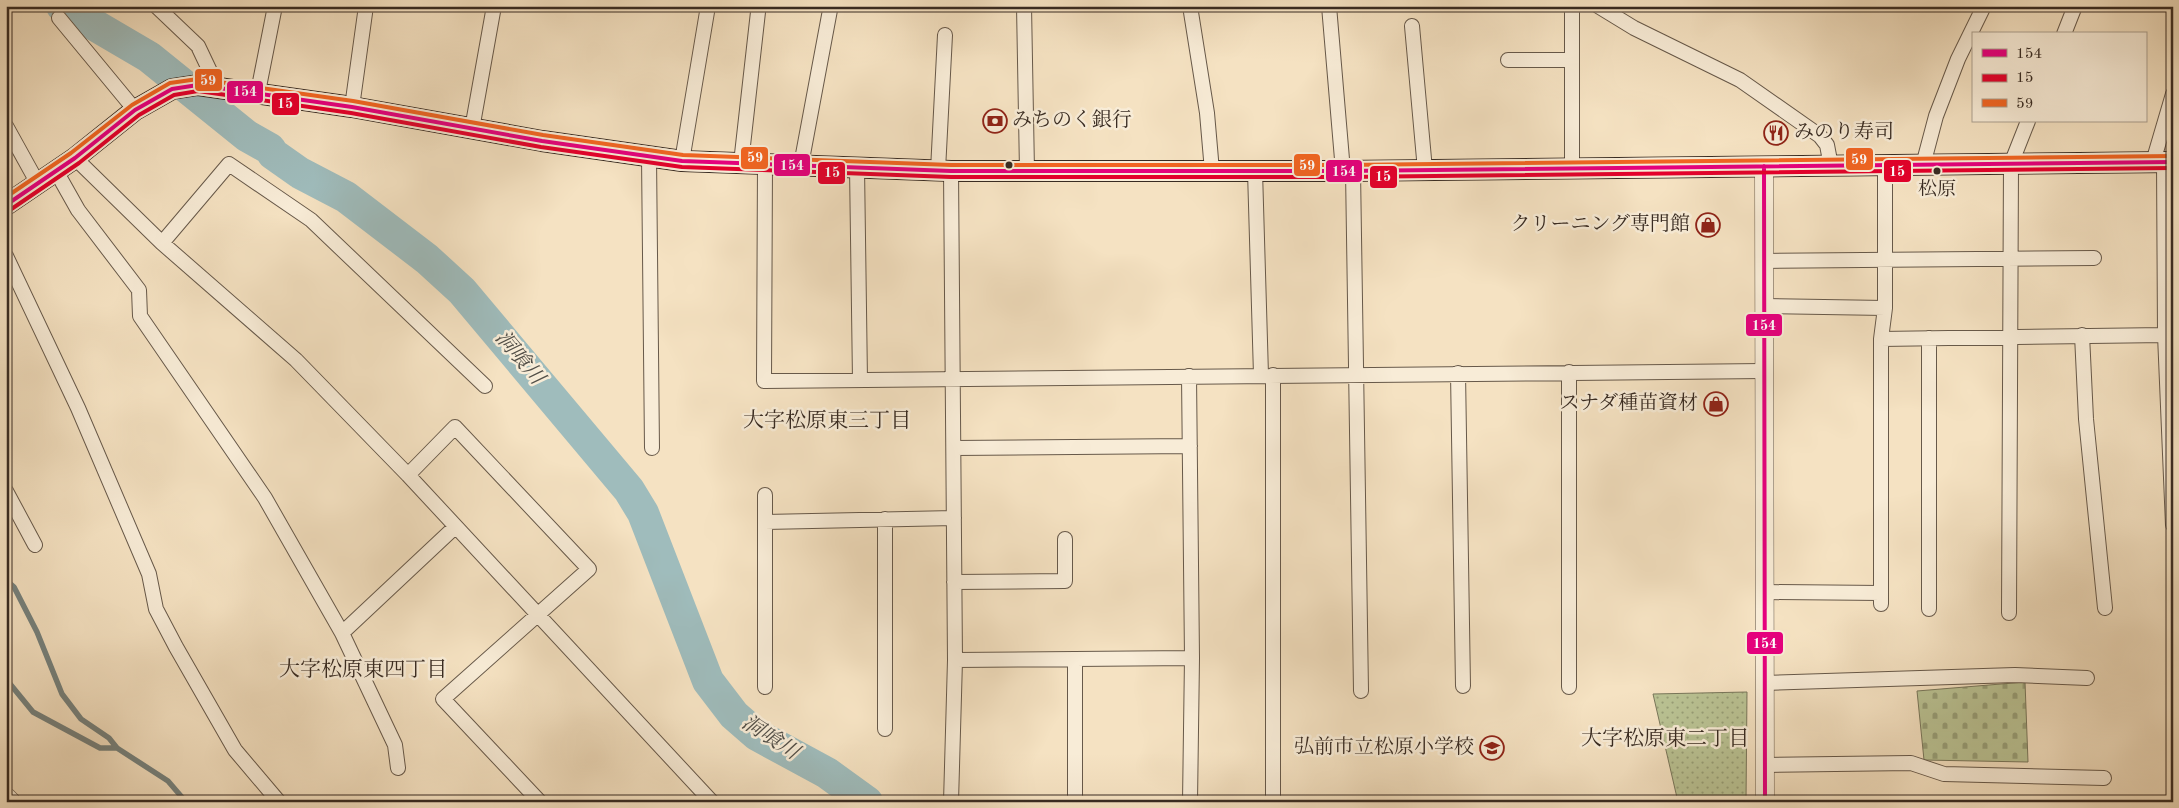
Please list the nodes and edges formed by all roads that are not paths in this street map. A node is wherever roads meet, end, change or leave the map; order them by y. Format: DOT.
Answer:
graph roads {
  1 [pos="156,6"];
  2 [pos="275,6"];
  3 [pos="366,6"];
  4 [pos="494,6"];
  5 [pos="708,6"];
  6 [pos="1024,6"];
  7 [pos="1190,6"];
  8 [pos="1329,6"];
  9 [pos="1572,6"];
  10 [pos="1598,6"];
  11 [pos="1984,6"];
  12 [pos="2075,6"];
  13 [pos="830,10"];
  14 [pos="758,12"];
  15 [pos="59,18"];
  16 [pos="1412,26"];
  17 [pos="2065,32"];
  18 [pos="945,35"];
  19 [pos="1508,60"];
  20 [pos="1572,60"];
  21 [pos="208,86"];
  22 [pos="258,92"];
  23 [pos="2173,94"];
  24 [pos="352,106"];
  25 [pos="135,110"];
  26 [pos="2028,122"];
  27 [pos="6,126"];
  28 [pos="472,129"];
  29 [pos="649,157"];
  30 [pos="75,158"];
  31 [pos="682,161"];
  32 [pos="2163,162"];
  33 [pos="741,163"];
  34 [pos="765,164"];
  35 [pos="2010,164"];
  36 [pos="801,165"];
  37 [pos="1884,165"];
  38 [pos="1923,165"];
  39 [pos="1764,166"];
  40 [pos="1831,166"];
  41 [pos="857,167"];
  42 [pos="1572,168"];
  43 [pos="945,170"];
  44 [pos="1425,170"];
  45 [pos="56,171"];
  46 [pos="1027,171"];
  47 [pos="1212,171"];
  48 [pos="1255,171"];
  49 [pos="1348,171"];
  50 [pos="37,182"];
  51 [pos="6,205"];
  52 [pos="162,243"];
  53 [pos="6,256"];
  54 [pos="1886,258"];
  55 [pos="2094,258"];
  56 [pos="2010,259"];
  57 [pos="1764,261"];
  58 [pos="1764,306"];
  59 [pos="1885,308"];
  60 [pos="2082,335"];
  61 [pos="2166,335"];
  62 [pos="2010,336"];
  63 [pos="1929,338"];
  64 [pos="1881,339"];
  65 [pos="1764,371"];
  66 [pos="1569,372"];
  67 [pos="1458,373"];
  68 [pos="1356,374"];
  69 [pos="1267,375"];
  70 [pos="1189,376"];
  71 [pos="953,378"];
  72 [pos="860,380"];
  73 [pos="486,386"];
  74 [pos="1190,446"];
  75 [pos="652,448"];
  76 [pos="954,448"];
  77 [pos="408,475"];
  78 [pos="6,491"];
  79 [pos="765,495"];
  80 [pos="954,518"];
  81 [pos="885,519"];
  82 [pos="765,522"];
  83 [pos="2173,525"];
  84 [pos="455,527"];
  85 [pos="1065,539"];
  86 [pos="35,545"];
  87 [pos="954,582"];
  88 [pos="1764,592"];
  89 [pos="2105,608"];
  90 [pos="1929,609"];
  91 [pos="2009,612"];
  92 [pos="539,614"];
  93 [pos="342,633"];
  94 [pos="1192,658"];
  95 [pos="955,660"];
  96 [pos="1075,660"];
  97 [pos="2087,678"];
  98 [pos="1764,683"];
  99 [pos="1463,686"];
  100 [pos="765,687"];
  101 [pos="1569,687"];
  102 [pos="1361,691"];
  103 [pos="885,729"];
  104 [pos="1765,765"];
  105 [pos="398,768"];
  106 [pos="2104,778"];
  107 [pos="6,796"];
  108 [pos="12,802"];
  109 [pos="279,802"];
  110 [pos="540,802"];
  111 [pos="712,802"];
  112 [pos="951,802"];
  113 [pos="1075,802"];
  114 [pos="1190,802"];
  115 [pos="1273,802"];
  116 [pos="1765,802"];
  1 -- 21 [label="street"];
  2 -- 22 [label="street"];
  3 -- 24 [label="street"];
  4 -- 28 [label="street"];
  5 -- 31 [label="street"];
  6 -- 46 [label="street"];
  7 -- 47 [label="street"];
  8 -- 49 [label="street"];
  9 -- 20 [label="street"];
  10 -- 40 [label="street"];
  11 -- 38 [label="street"];
  12 -- 17 [label="street"];
  13 -- 36 [label="street"];
  14 -- 33 [label="street"];
  15 -- 25 [label="street"];
  16 -- 44 [label="street"];
  18 -- 43 [label="street"];
  19 -- 20 [label="street"];
  20 -- 42 [label="street"];
  21 -- 22 [label="main road"];
  21 -- 25 [label="main road"];
  22 -- 24 [label="main road"];
  23 -- 32 [label="street"];
  24 -- 28 [label="main road"];
  25 -- 30 [label="main road"];
  26 -- 35 [label="street"];
  27 -- 50 [label="street"];
  28 -- 29 [label="main road"];
  29 -- 31 [label="main road"];
  29 -- 75 [label="street"];
  30 -- 45 [label="main road"];
  30 -- 52 [label="street"];
  31 -- 33 [label="main road"];
  32 -- 35 [label="main road"];
  32 -- 61 [label="street"];
  33 -- 34 [label="main road"];
  34 -- 36 [label="main road"];
  34 -- 72 [label="street"];
  35 -- 38 [label="main road"];
  35 -- 56 [label="street"];
  36 -- 41 [label="main road"];
  37 -- 38 [label="main road"];
  37 -- 40 [label="main road"];
  37 -- 54 [label="street"];
  39 -- 40 [label="main road"];
  39 -- 42 [label="main road"];
  39 -- 57 [label="street"];
  41 -- 43 [label="main road"];
  41 -- 72 [label="street"];
  42 -- 44 [label="main road"];
  43 -- 46 [label="main road"];
  43 -- 71 [label="street"];
  44 -- 49 [label="main road"];
  45 -- 50 [label="main road"];
  45 -- 93 [label="street"];
  46 -- 47 [label="main road"];
  47 -- 48 [label="main road"];
  48 -- 49 [label="main road"];
  48 -- 69 [label="street"];
  49 -- 68 [label="street"];
  50 -- 51 [label="main road"];
  52 -- 73 [label="street"];
  52 -- 77 [label="street"];
  53 -- 109 [label="street"];
  54 -- 56 [label="street"];
  54 -- 57 [label="street"];
  54 -- 59 [label="street"];
  55 -- 56 [label="street"];
  56 -- 62 [label="street"];
  57 -- 58 [label="street"];
  58 -- 59 [label="street"];
  58 -- 65 [label="street"];
  59 -- 64 [label="street"];
  60 -- 61 [label="street"];
  60 -- 62 [label="street"];
  60 -- 89 [label="street"];
  61 -- 83 [label="street"];
  62 -- 63 [label="street"];
  62 -- 91 [label="street"];
  63 -- 64 [label="street"];
  63 -- 90 [label="street"];
  64 -- 88 [label="street"];
  65 -- 66 [label="street"];
  65 -- 88 [label="street"];
  66 -- 67 [label="street"];
  66 -- 101 [label="street"];
  67 -- 68 [label="street"];
  67 -- 99 [label="street"];
  68 -- 69 [label="street"];
  68 -- 102 [label="street"];
  69 -- 70 [label="street"];
  69 -- 115 [label="street"];
  70 -- 71 [label="street"];
  70 -- 74 [label="street"];
  71 -- 72 [label="street"];
  71 -- 76 [label="street"];
  74 -- 76 [label="street"];
  74 -- 94 [label="street"];
  76 -- 80 [label="street"];
  77 -- 84 [label="street"];
  77 -- 92 [label="street"];
  78 -- 86 [label="street"];
  79 -- 82 [label="street"];
  80 -- 81 [label="street"];
  80 -- 87 [label="street"];
  81 -- 82 [label="street"];
  81 -- 103 [label="street"];
  82 -- 100 [label="street"];
  84 -- 92 [label="street"];
  84 -- 93 [label="street"];
  85 -- 87 [label="street"];
  87 -- 95 [label="street"];
  88 -- 98 [label="street"];
  92 -- 110 [label="street"];
  92 -- 111 [label="street"];
  93 -- 105 [label="street"];
  94 -- 96 [label="street"];
  94 -- 114 [label="street"];
  95 -- 96 [label="street"];
  95 -- 112 [label="street"];
  96 -- 113 [label="street"];
  97 -- 98 [label="street"];
  98 -- 104 [label="street"];
  104 -- 106 [label="street"];
  104 -- 116 [label="street"];
  107 -- 108 [label="street"];
}
